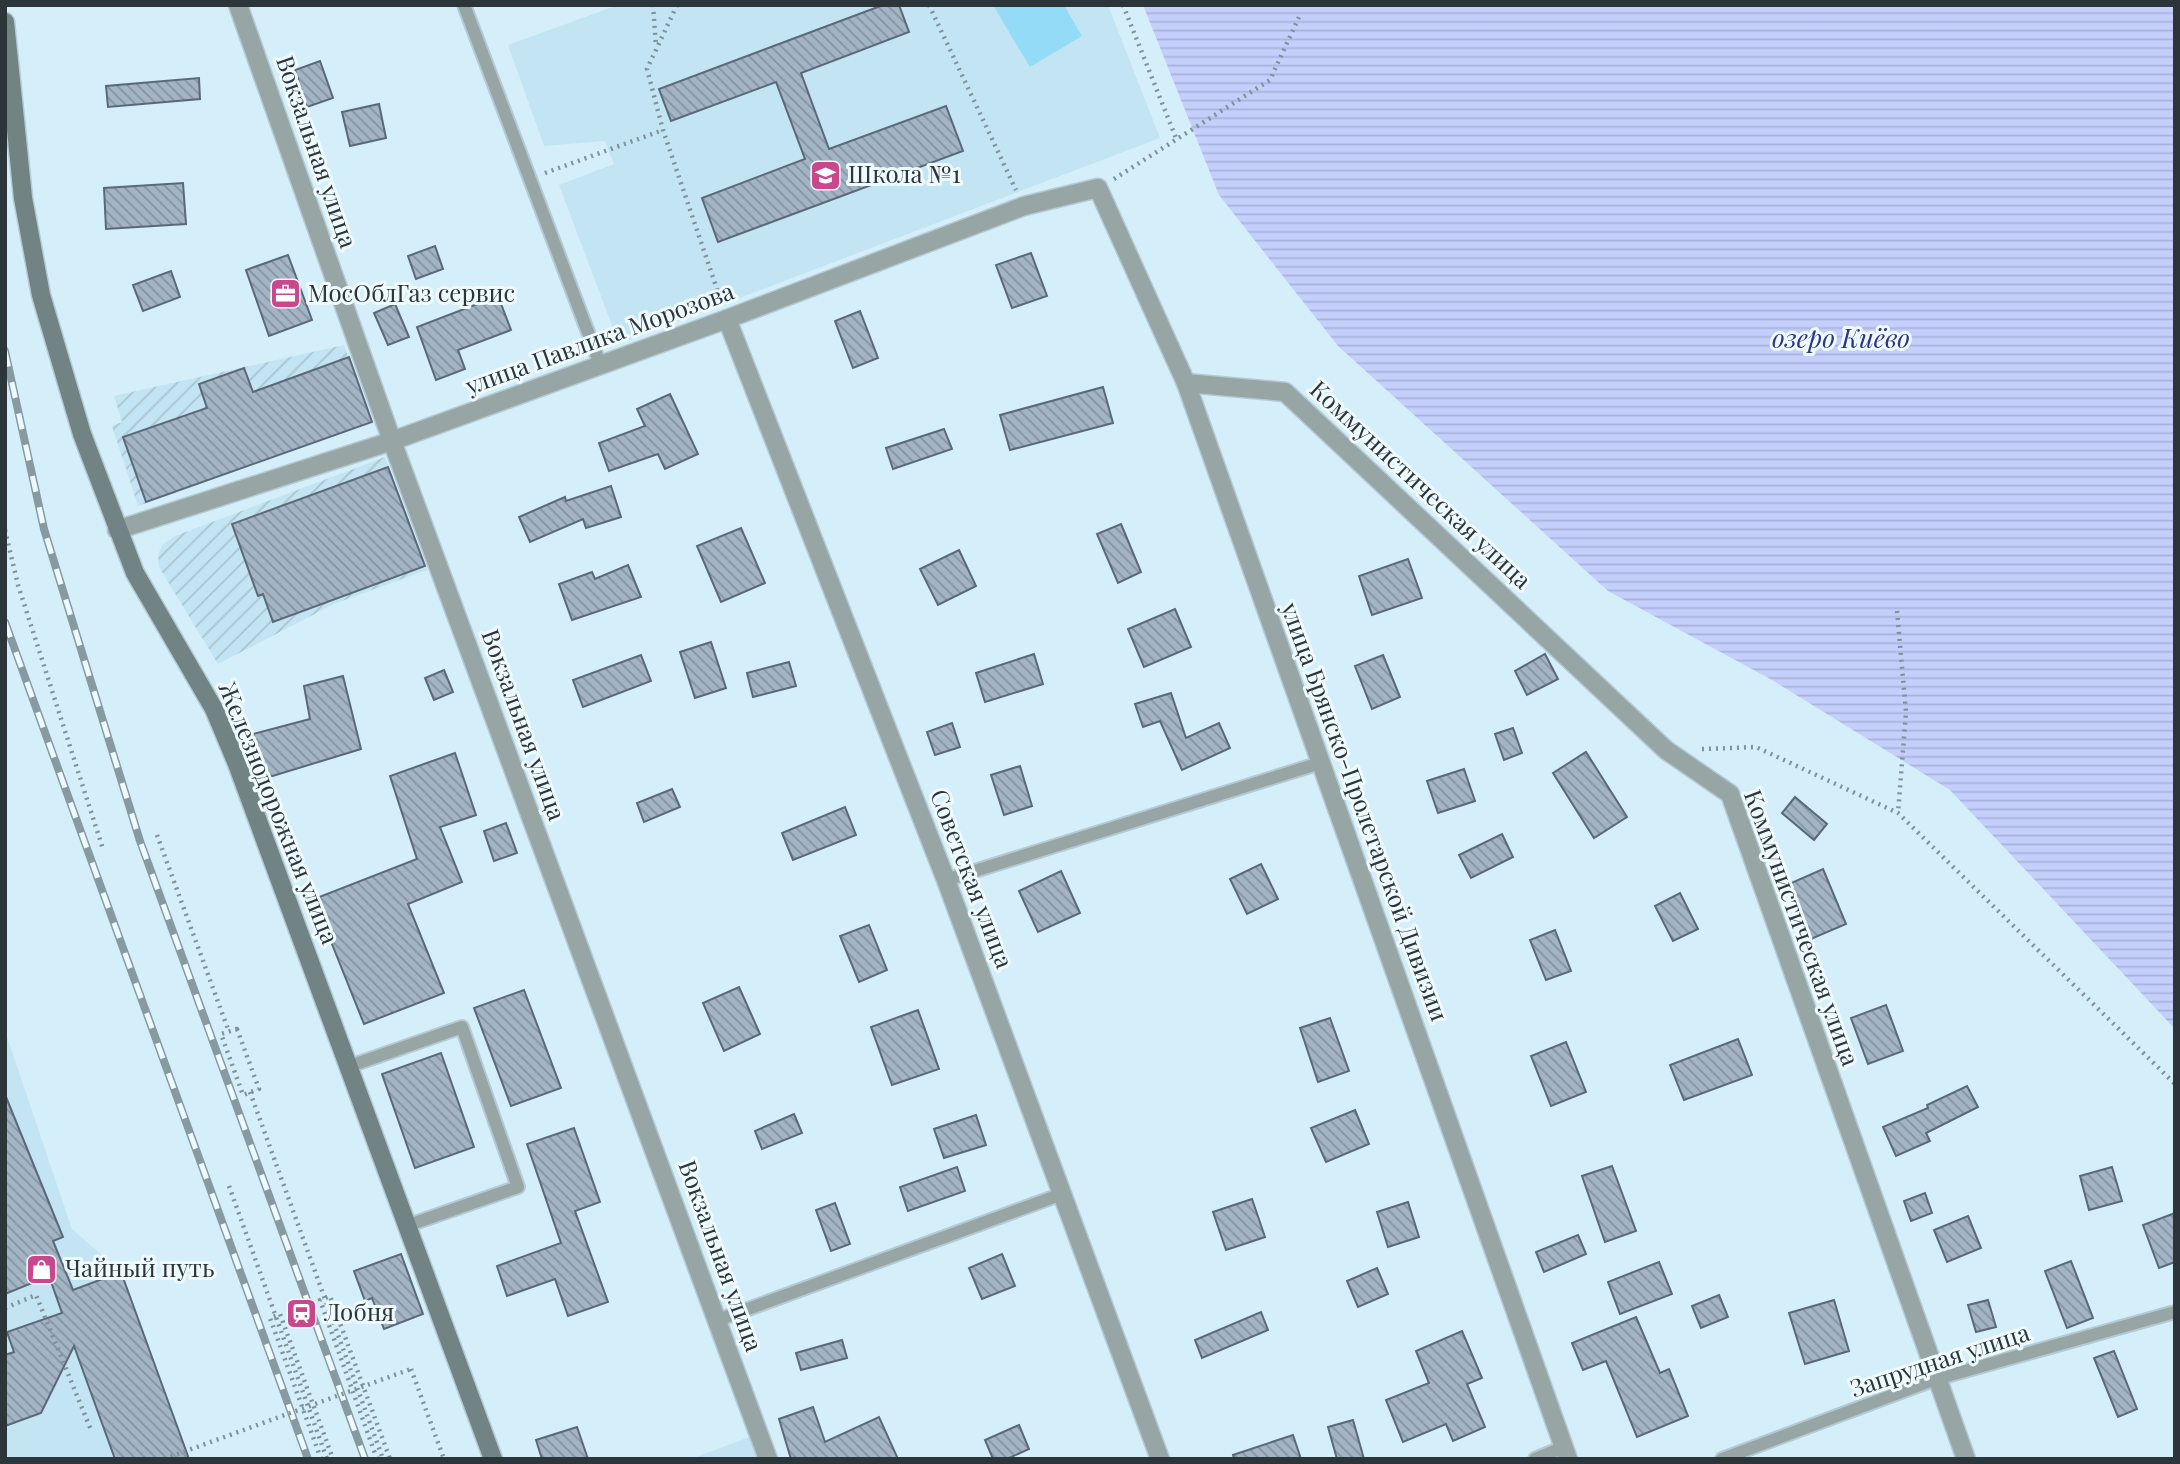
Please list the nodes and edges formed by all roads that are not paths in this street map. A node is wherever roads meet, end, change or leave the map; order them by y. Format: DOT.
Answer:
graph roads {
  1 [pos="238,5"];
  2 [pos="464,5"];
  3 [pos="5,22"];
  4 [pos="1098,188"];
  5 [pos="724,312"];
  6 [pos="600,364"];
  7 [pos="1186,383"];
  8 [pos="392,441"];
  9 [pos="117,530"];
  10 [pos="1320,762"];
  11 [pos="946,880"];
  12 [pos="350,1066"];
  13 [pos="1062,1194"];
  14 [pos="406,1226"];
  15 [pos="2175,1312"];
  16 [pos="718,1321"];
  17 [pos="1936,1380"];
  18 [pos="1566,1453"];
  19 [pos="493,1459"];
  20 [pos="768,1459"];
  21 [pos="1160,1459"];
  22 [pos="1535,1459"];
  23 [pos="1722,1459"];
  24 [pos="1966,1459"];
  1 -- 8 [label="street, Вокзальная улица"];
  2 -- 6 [label="lane"];
  3 -- 9 [label="street, Железнодорожная улица"];
  4 -- 5 [label="street, улица Павлика Морозова"];
  4 -- 7 [label="street, улица Брянско-Пролетарской Дивизии"];
  5 -- 6 [label="street, улица Павлика Морозова"];
  5 -- 11 [label="street, Советская улица"];
  6 -- 8 [label="street, улица Павлика Морозова"];
  7 -- 10 [label="street, улица Брянско-Пролетарской Дивизии"];
  7 -- 17 [label="street, Коммунистическая улица"];
  8 -- 9 [label="street, улица Павлика Морозова"];
  8 -- 16 [label="street, Вокзальная улица"];
  9 -- 12 [label="street, Железнодорожная улица"];
  10 -- 11 [label="lane"];
  10 -- 18 [label="street, улица Брянско-Пролетарской Дивизии"];
  11 -- 13 [label="street, Советская улица"];
  12 -- 14 [label="street, Железнодорожная улица"];
  12 -- 14 [label="lane"];
  13 -- 16 [label="lane"];
  13 -- 21 [label="street, Советская улица"];
  14 -- 19 [label="street, Железнодорожная улица"];
  15 -- 17 [label="lane, Запрудная улица"];
  16 -- 20 [label="street, Вокзальная улица"];
  17 -- 23 [label="lane, Запрудная улица"];
  17 -- 24 [label="street, Коммунистическая улица"];
  18 -- 22 [label="lane"];
}
